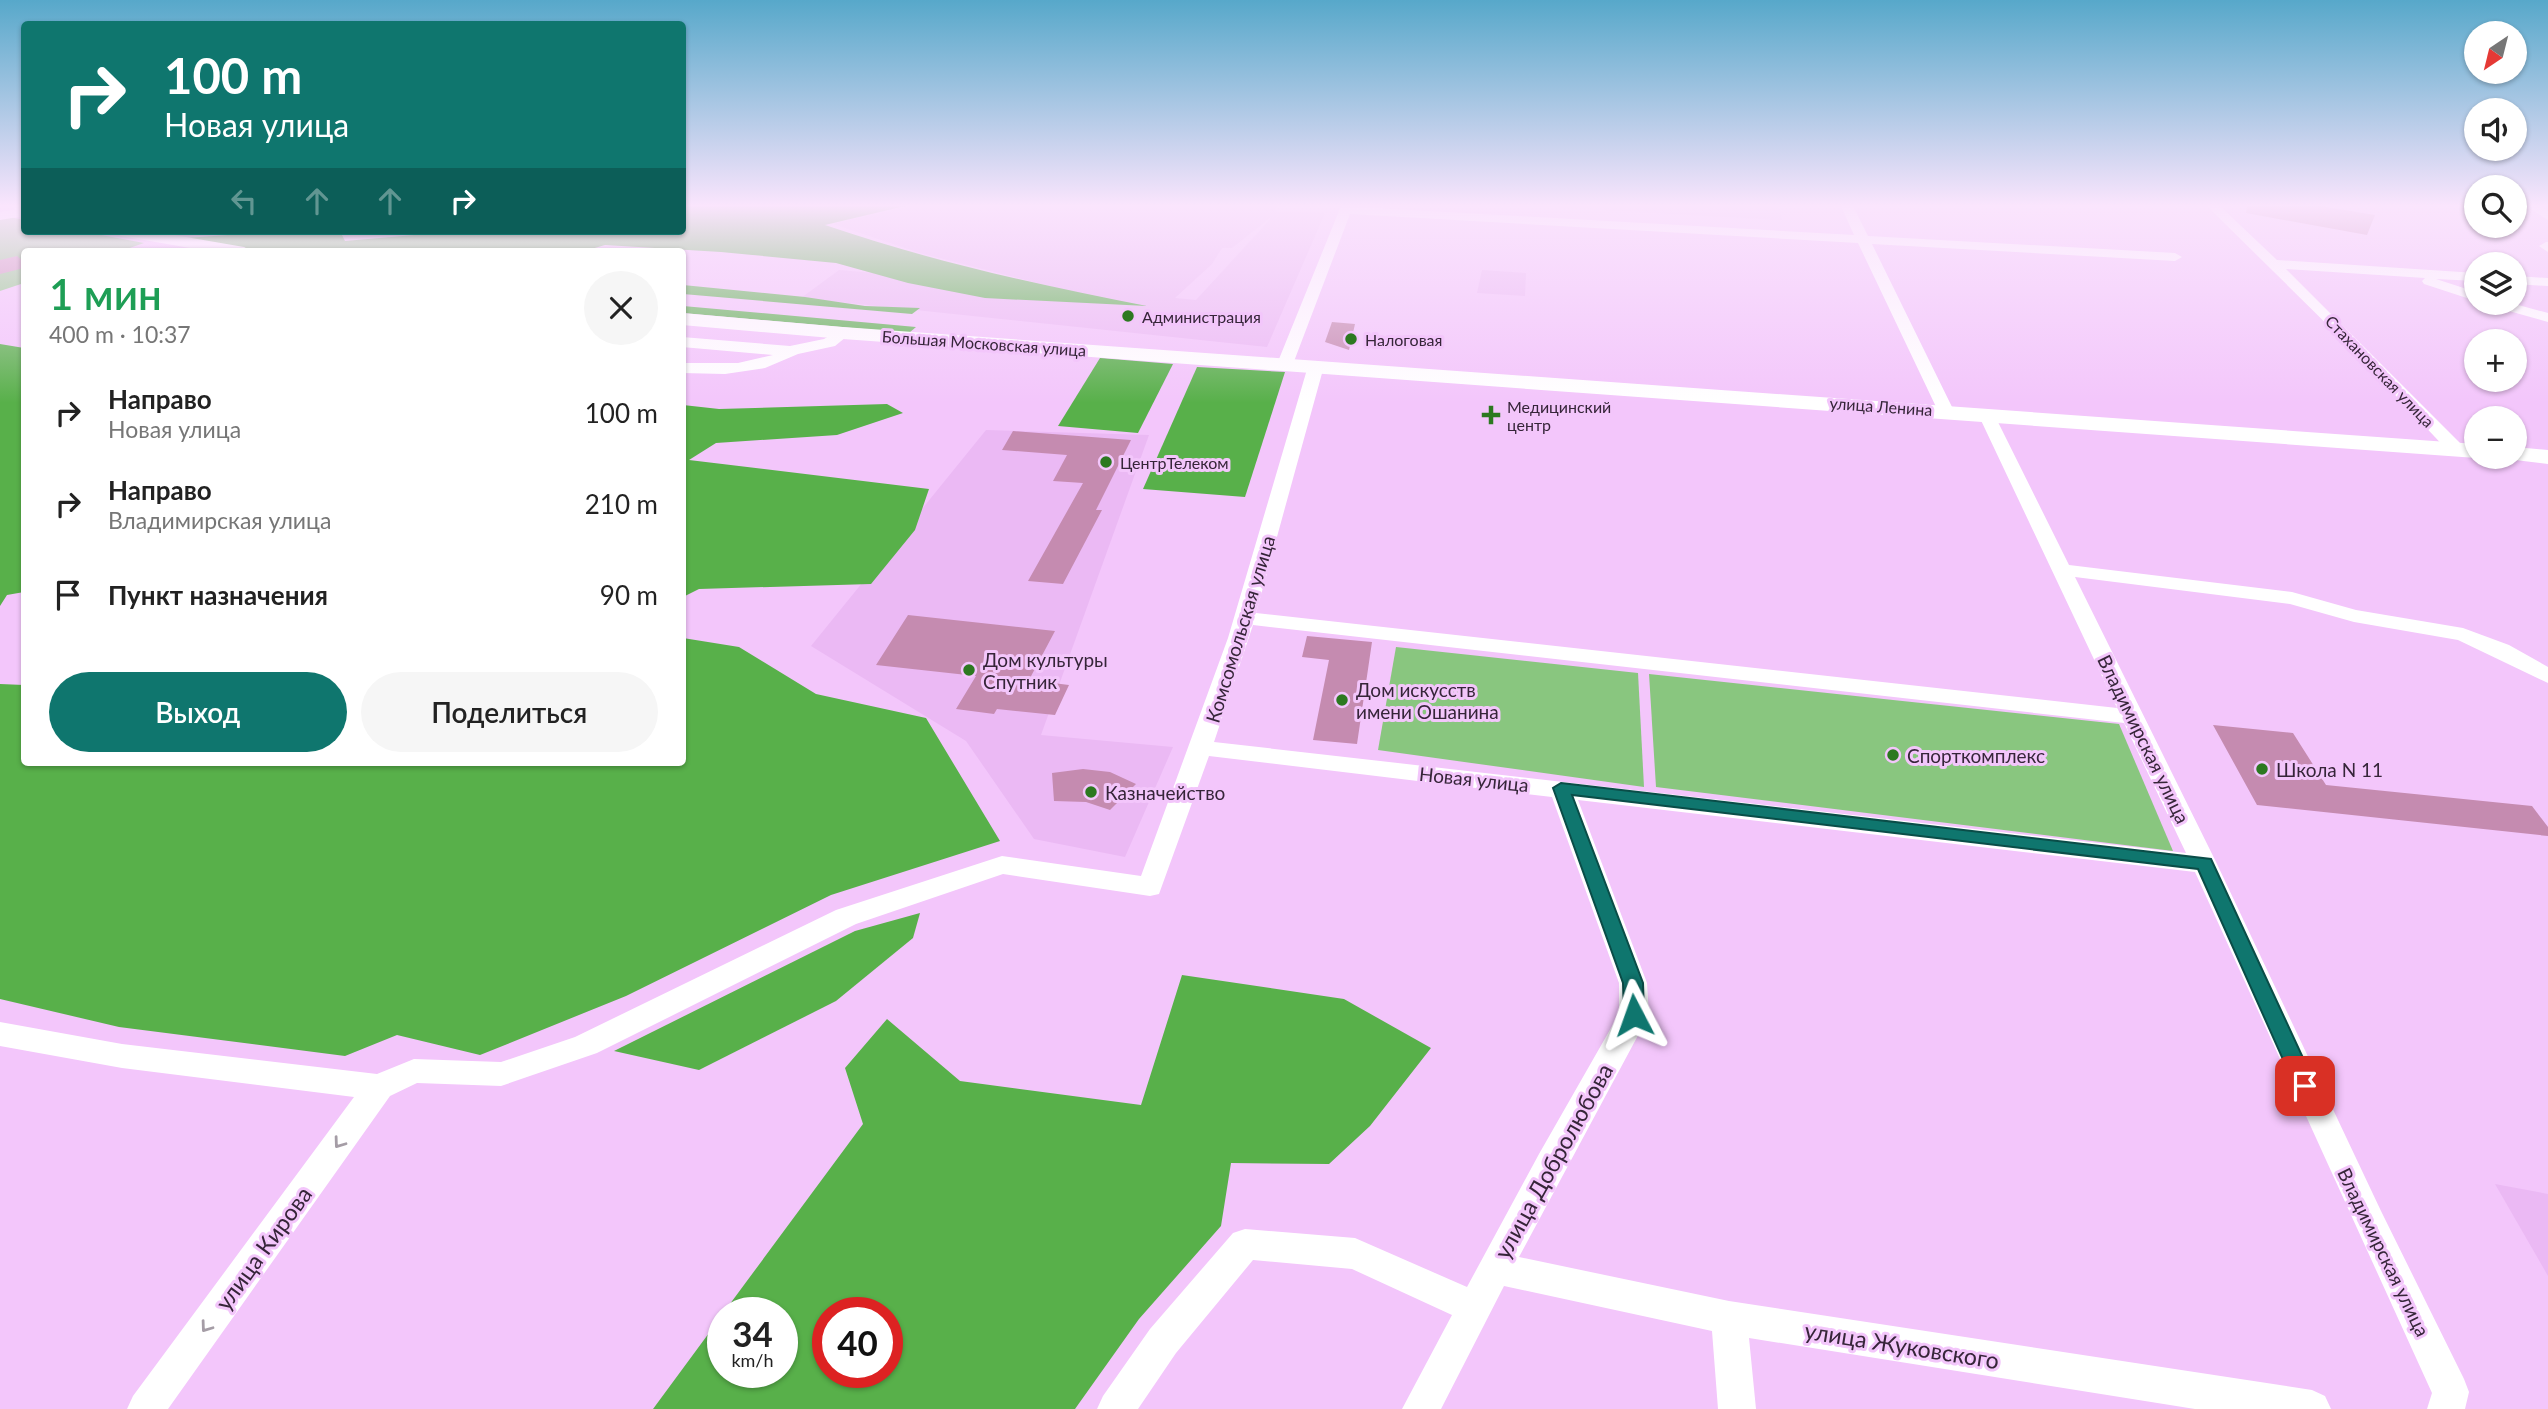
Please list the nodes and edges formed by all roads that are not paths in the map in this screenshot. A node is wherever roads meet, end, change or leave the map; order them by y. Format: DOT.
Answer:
graph roads {
  1 [pos="1321,272"];
  2 [pos="1880,272"];
  3 [pos="2281,272"];
  4 [pos="2402,272"];
  5 [pos="2406,272"];
  6 [pos="2464,276"];
  7 [pos="2527,281"];
  8 [pos="2548,282"];
  9 [pos="2464,293"];
  10 [pos="2527,312"];
  11 [pos="2548,318"];
  12 [pos="686,319"];
  13 [pos="843,333"];
  14 [pos="686,342"];
  15 [pos="794,352"];
  16 [pos="1285,364"];
  17 [pos="1316,366"];
  18 [pos="686,368"];
  19 [pos="1946,411"];
  20 [pos="1986,414"];
  21 [pos="2464,448"];
  22 [pos="2464,451"];
  23 [pos="2527,455"];
  24 [pos="2548,457"];
  25 [pos="2064,569"];
  26 [pos="1244,618"];
  27 [pos="2548,676"];
  28 [pos="2133,717"];
  29 [pos="1202,748"];
  30 [pos="1561,788"];
  31 [pos="2204,864"];
  32 [pos="0,1034"];
  33 [pos="379,1087"];
  34 [pos="1494,1268"];
  35 [pos="1474,1308"];
  36 [pos="1729,1318"];
  37 [pos="146,1409"];
  38 [pos="1116,1409"];
  39 [pos="1421,1409"];
  40 [pos="1737,1409"];
  41 [pos="2312,1409"];
  42 [pos="2446,1409"];
  1 -- 16 [label="street"];
  2 -- 19 [label="street"];
  3 -- 21 [label="street, Стахановская улица"];
  4 -- 5 [label="street"];
  5 -- 6 [label="street"];
  5 -- 9 [label="street"];
  7 -- 8 [label="street"];
  10 -- 11 [label="street"];
  12 -- 13 [label="main road, Большая Московская улица"];
  13 -- 15 [label="street"];
  13 -- 16 [label="main road, Большая Московская улица"];
  14 -- 15 [label="street"];
  15 -- 18 [label="street"];
  16 -- 17 [label="main road, улица Ленина"];
  17 -- 19 [label="main road, улица Ленина"];
  17 -- 26 [label="street, Комсомольская улица"];
  19 -- 20 [label="main road, улица Ленина"];
  20 -- 22 [label="main road, улица Ленина"];
  20 -- 25 [label="street, Владимирская улица"];
  23 -- 24 [label="main road"];
  25 -- 27 [label="street"];
  25 -- 28 [label="street, Владимирская улица"];
  26 -- 28 [label="street"];
  26 -- 29 [label="street, Комсомольская улица"];
  28 -- 31 [label="street, Владимирская улица"];
  29 -- 30 [label="street, Новая улица"];
  29 -- 33 [label="street, Комсомольская улица"];
  30 -- 31 [label="street, Новая улица"];
  30 -- 34 [label="street, улица Добролюбова"];
  31 -- 42 [label="street, Владимирская улица"];
  32 -- 33 [label="street"];
  33 -- 37 [label="street, улица Кирова, one-way"];
  34 -- 35 [label="street, улица Добролюбова"];
  34 -- 36 [label="street, улица Жуковского"];
  35 -- 38 [label="street"];
  35 -- 39 [label="street, улица Добролюбова"];
  36 -- 40 [label="street"];
  36 -- 41 [label="street, улица Жуковского"];
}
